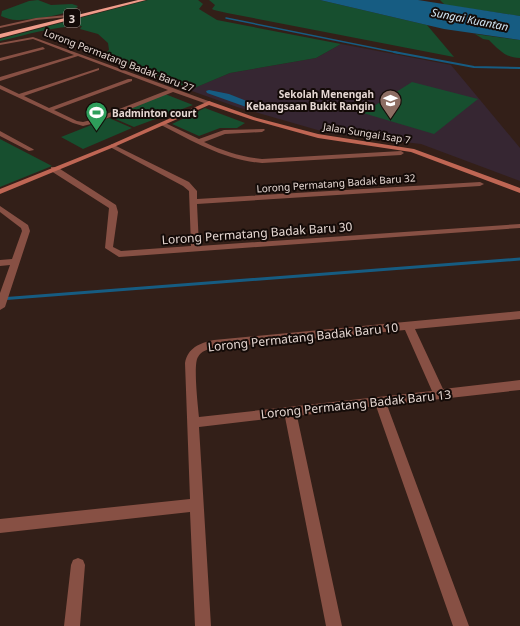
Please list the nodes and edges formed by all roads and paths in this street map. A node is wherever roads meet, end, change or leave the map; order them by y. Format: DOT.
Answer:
graph roads {
  1 [pos="134,0"];
  2 [pos="144,0"];
  3 [pos="67,16"];
  4 [pos="0,20"];
  5 [pos="8,25"];
  6 [pos="0,27"];
  7 [pos="0,33"];
  8 [pos="0,36"];
  9 [pos="0,44"];
  10 [pos="43,48"];
  11 [pos="78,55"];
  12 [pos="0,60"];
  13 [pos="97,69"];
  14 [pos="0,79"];
  15 [pos="130,80"];
  16 [pos="0,87"];
  17 [pos="173,90"];
  18 [pos="18,96"];
  19 [pos="209,103"];
  20 [pos="49,110"];
  21 [pos="163,124"];
  22 [pos="262,130"];
  23 [pos="0,133"];
  24 [pos="200,141"];
  25 [pos="112,146"];
  26 [pos="31,150"];
  27 [pos="401,153"];
  28 [pos="54,169"];
  29 [pos="480,184"];
  30 [pos="0,192"];
  31 [pos="520,192"];
  32 [pos="194,202"];
  33 [pos="0,208"];
  34 [pos="520,226"];
  35 [pos="195,249"];
  36 [pos="16,262"];
  37 [pos="0,263"];
  38 [pos="0,306"];
  39 [pos="520,315"];
  40 [pos="409,326"];
  41 [pos="520,386"];
  42 [pos="439,394"];
  43 [pos="380,401"];
  44 [pos="290,411"];
  45 [pos="192,423"];
  46 [pos="196,505"];
  47 [pos="0,526"];
  48 [pos="78,565"];
  49 [pos="72,626"];
  50 [pos="203,626"];
  51 [pos="334,626"];
  52 [pos="461,626"];
  1 -- 3 [label="highway, 3"];
  2 -- 8 [label="highway, 3"];
  3 -- 5 [label="street"];
  3 -- 7 [label="highway, 3"];
  4 -- 5 [label="street"];
  5 -- 6 [label="street"];
  9 -- 11 [label="street, Lorong Permatang Badak Baru 27"];
  10 -- 12 [label="street"];
  11 -- 14 [label="street"];
  11 -- 17 [label="street, Lorong Permatang Badak Baru 27"];
  13 -- 18 [label="street"];
  15 -- 20 [label="street"];
  16 -- 18 [label="street"];
  17 -- 19 [label="street, Lorong Permatang Badak Baru 27"];
  17 -- 20 [label="street"];
  18 -- 20 [label="street"];
  19 -- 21 [label="street"];
  19 -- 31 [label="street, Jalan Sungai Isap 7"];
  21 -- 24 [label="street"];
  21 -- 25 [label="street"];
  22 -- 24 [label="street"];
  23 -- 26 [label="street"];
  24 -- 27 [label="street"];
  25 -- 28 [label="street"];
  25 -- 32 [label="street"];
  28 -- 30 [label="street"];
  28 -- 35 [label="street, Lorong Permatang Badak Baru 30"];
  29 -- 32 [label="street, Lorong Permatang Badak Baru 32"];
  32 -- 35 [label="street"];
  33 -- 36 [label="street"];
  34 -- 35 [label="street, Lorong Permatang Badak Baru 30"];
  36 -- 37 [label="street"];
  36 -- 38 [label="street"];
  39 -- 40 [label="street, Lorong Permatang Badak Baru 10"];
  40 -- 42 [label="street"];
  40 -- 45 [label="street, Lorong Permatang Badak Baru 10"];
  41 -- 42 [label="street, Lorong Permatang Badak Baru 13"];
  42 -- 43 [label="street, Lorong Permatang Badak Baru 13"];
  43 -- 44 [label="street, Lorong Permatang Badak Baru 13"];
  43 -- 52 [label="street"];
  44 -- 45 [label="street, Lorong Permatang Badak Baru 13"];
  44 -- 51 [label="street"];
  45 -- 46 [label="street, Lorong Permatang Badak Baru 10"];
  46 -- 47 [label="street"];
  46 -- 50 [label="street, Lorong Permatang Badak Baru 10"];
  48 -- 49 [label="street"];
}
